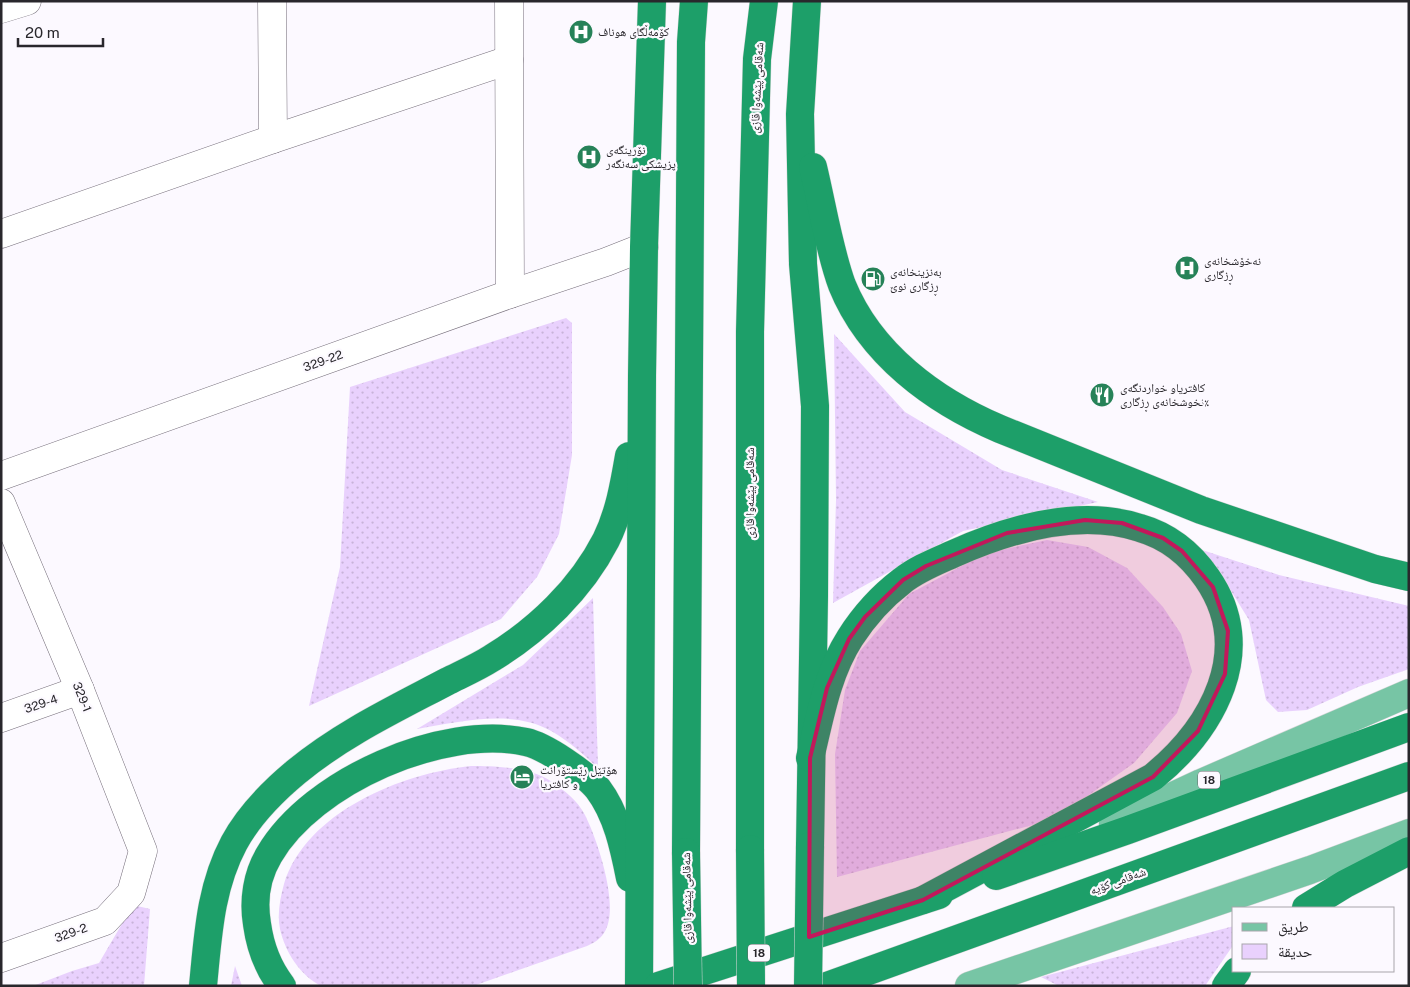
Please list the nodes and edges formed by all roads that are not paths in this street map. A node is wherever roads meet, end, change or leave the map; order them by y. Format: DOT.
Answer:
graph roads {
  1 [pos="27,1"];
  2 [pos="272,1"];
  3 [pos="510,1"];
  4 [pos="652,1"];
  5 [pos="694,1"];
  6 [pos="764,1"];
  7 [pos="807,1"];
  8 [pos="1,9"];
  9 [pos="509,60"];
  10 [pos="800,114"];
  11 [pos="273,139"];
  12 [pos="1,234"];
  13 [pos="644,247"];
  14 [pos="510,294"];
  15 [pos="642,376"];
  16 [pos="1,476"];
  17 [pos="1,503"];
  18 [pos="1409,577"];
  19 [pos="80,690"];
  20 [pos="1409,693"];
  21 [pos="1,718"];
  22 [pos="1409,727"];
  23 [pos="810,758"];
  24 [pos="1409,776"];
  25 [pos="1409,833"];
  26 [pos="1409,851"];
  27 [pos="1011,871"];
  28 [pos="131,893"];
  29 [pos="923,900"];
  30 [pos="1308,907"];
  31 [pos="640,933"];
  32 [pos="1,958"];
  33 [pos="1236,972"];
  34 [pos="202,986"];
  35 [pos="282,986"];
  36 [pos="639,986"];
  37 [pos="658,986"];
  38 [pos="688,986"];
  39 [pos="750,986"];
  40 [pos="808,986"];
  41 [pos="827,986"];
  42 [pos="969,986"];
  43 [pos="1226,986"];
  1 -- 8 [label="street"];
  2 -- 11 [label="street"];
  3 -- 9 [label="street"];
  4 -- 13 [label="highway"];
  5 -- 38 [label="highway, شەقامی پێشەوا قازی, bridge"];
  6 -- 39 [label="highway, شەقامی پێشەوا قازی, bridge"];
  7 -- 10 [label="highway"];
  9 -- 11 [label="street"];
  9 -- 14 [label="street"];
  10 -- 18 [label="highway"];
  10 -- 23 [label="highway"];
  11 -- 12 [label="street"];
  13 -- 14 [label="street, 329-22"];
  13 -- 15 [label="highway"];
  14 -- 16 [label="street, 329-22"];
  15 -- 31 [label="highway"];
  15 -- 34 [label="highway"];
  17 -- 19 [label="street, 329-1"];
  19 -- 21 [label="street, 329-4"];
  19 -- 28 [label="street, 329-1"];
  20 -- 27 [label="main road, 18"];
  22 -- 27 [label="highway"];
  23 -- 29 [label="highway"];
  23 -- 40 [label="highway, bridge"];
  24 -- 41 [label="highway, شەقامی کۆیە"];
  25 -- 42 [label="main road"];
  26 -- 30 [label="highway"];
  27 -- 29 [label="highway"];
  28 -- 32 [label="street, 329-2"];
  29 -- 37 [label="highway, 18"];
  31 -- 35 [label="highway"];
  31 -- 36 [label="highway"];
  33 -- 43 [label="highway"];
}
